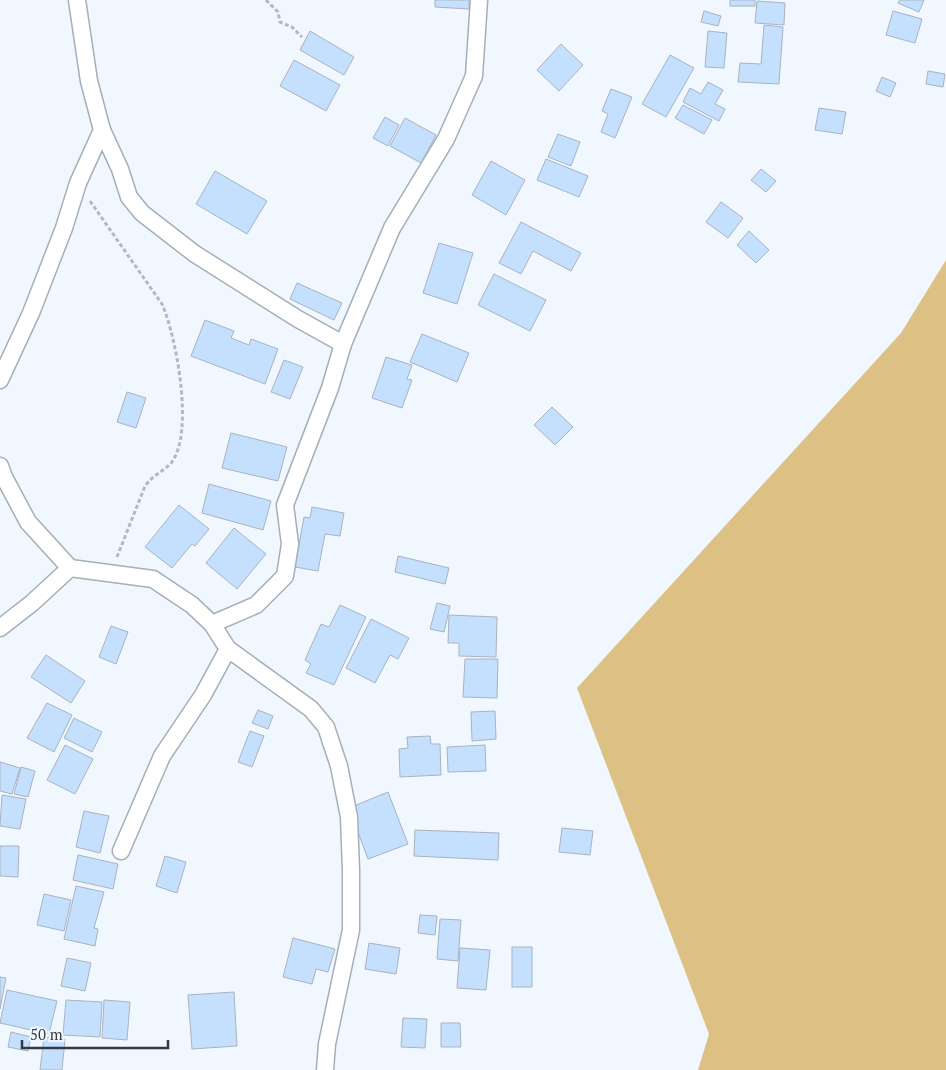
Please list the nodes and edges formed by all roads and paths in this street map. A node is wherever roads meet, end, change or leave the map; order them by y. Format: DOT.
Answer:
graph roads {
  1 [pos="77,0"];
  2 [pos="266,0"];
  3 [pos="479,0"];
  4 [pos="302,37"];
  5 [pos="102,130"];
  6 [pos="78,183"];
  7 [pos="343,344"];
  8 [pos="0,380"];
  9 [pos="0,466"];
  10 [pos="70,568"];
  11 [pos="111,572"];
  12 [pos="212,624"];
  13 [pos="0,628"];
  14 [pos="228,649"];
  15 [pos="120,851"];
  16 [pos="325,1070"];
  1 -- 5 [label="street"];
  2 -- 4 [label="path"];
  3 -- 7 [label="street"];
  5 -- 6 [label="street"];
  5 -- 7 [label="street"];
  6 -- 8 [label="street"];
  6 -- 11 [label="path"];
  7 -- 12 [label="street"];
  9 -- 10 [label="street"];
  10 -- 11 [label="street"];
  10 -- 13 [label="street"];
  11 -- 12 [label="street"];
  12 -- 14 [label="street"];
  14 -- 15 [label="street"];
  14 -- 16 [label="street"];
}
